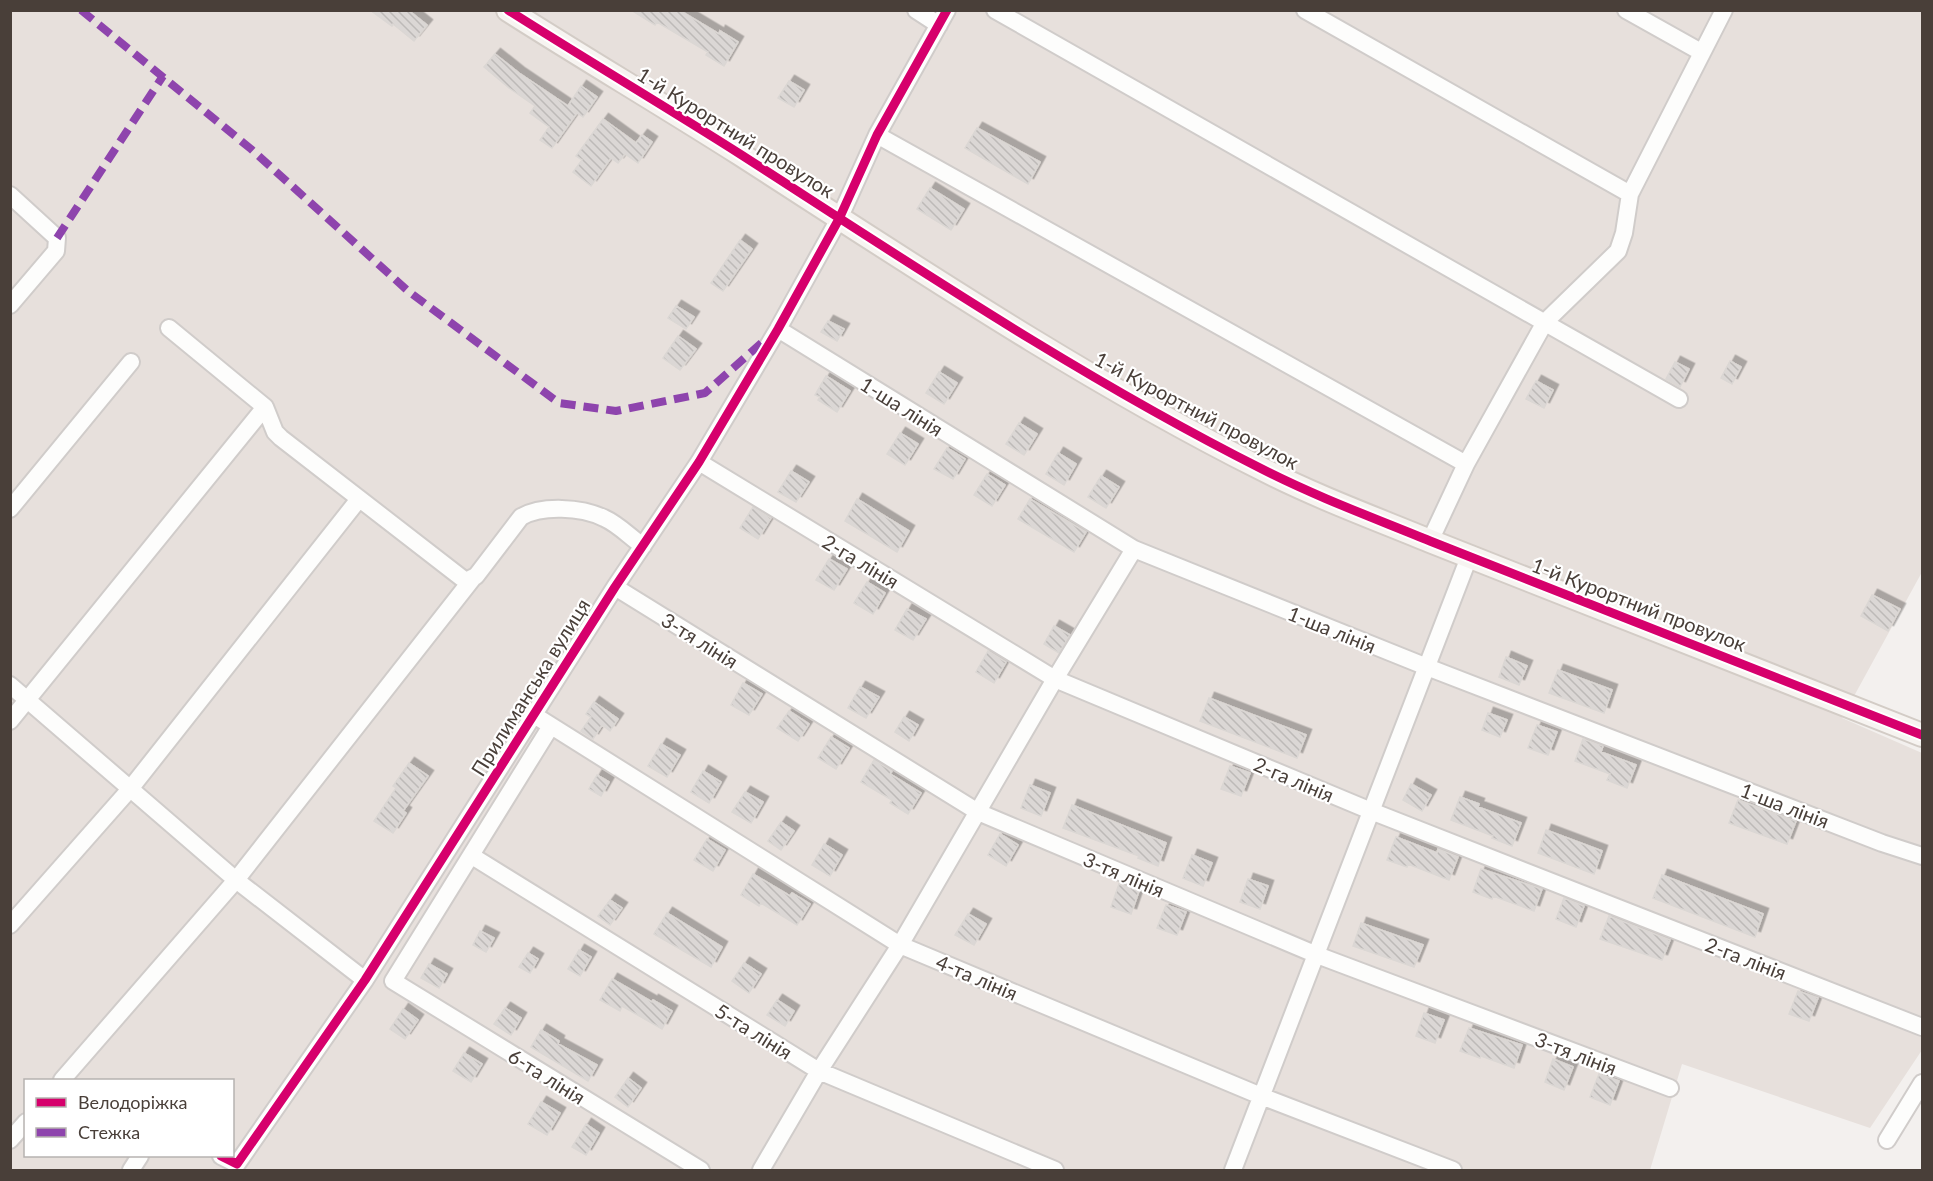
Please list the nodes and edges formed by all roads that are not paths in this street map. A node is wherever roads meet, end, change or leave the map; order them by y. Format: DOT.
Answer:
graph roads {
  1 [pos="916,10"];
  2 [pos="994,10"];
  3 [pos="1305,10"];
  4 [pos="1626,10"];
  5 [pos="1724,10"];
  6 [pos="508,11"];
  7 [pos="943,18"];
  8 [pos="1701,52"];
  9 [pos="877,135"];
  10 [pos="1630,194"];
  11 [pos="10,195"];
  12 [pos="839,219"];
  13 [pos="10,305"];
  14 [pos="1545,322"];
  15 [pos="169,327"];
  16 [pos="778,329"];
  17 [pos="131,362"];
  18 [pos="1679,399"];
  19 [pos="265,407"];
  20 [pos="699,462"];
  21 [pos="1466,464"];
  22 [pos="360,499"];
  23 [pos="10,509"];
  24 [pos="1430,541"];
  25 [pos="643,546"];
  26 [pos="1134,549"];
  27 [pos="1469,557"];
  28 [pos="473,578"];
  29 [pos="615,587"];
  30 [pos="1426,667"];
  31 [pos="1055,679"];
  32 [pos="10,684"];
  33 [pos="28,700"];
  34 [pos="534,715"];
  35 [pos="10,721"];
  36 [pos="551,726"];
  37 [pos="1923,735"];
  38 [pos="130,789"];
  39 [pos="1371,811"];
  40 [pos="978,812"];
  41 [pos="472,856"];
  42 [pos="1923,856"];
  43 [pos="236,880"];
  44 [pos="10,925"];
  45 [pos="900,945"];
  46 [pos="1317,955"];
  47 [pos="365,980"];
  48 [pos="1923,1027"];
  49 [pos="819,1071"];
  50 [pos="63,1079"];
  51 [pos="1923,1083"];
  52 [pos="1670,1088"];
  53 [pos="1261,1096"];
  54 [pos="24,1124"];
  55 [pos="10,1140"];
  56 [pos="1887,1140"];
  57 [pos="139,1157"];
  58 [pos="225,1157"];
  59 [pos="673,1164"];
  60 [pos="131,1170"];
  61 [pos="701,1170"];
  62 [pos="761,1170"];
  63 [pos="1055,1170"];
  64 [pos="1233,1170"];
  65 [pos="1454,1170"];
  1 -- 7 [label="street"];
  2 -- 14 [label="street"];
  3 -- 10 [label="street"];
  4 -- 8 [label="street"];
  5 -- 8 [label="street"];
  6 -- 12 [label="street, 1-й Курортний провулок"];
  7 -- 9 [label="street, Прилиманська вулиця"];
  8 -- 10 [label="street"];
  9 -- 12 [label="street, Прилиманська вулиця"];
  9 -- 21 [label="street"];
  10 -- 14 [label="street"];
  11 -- 13 [label="street"];
  12 -- 16 [label="street, Прилиманська вулиця"];
  12 -- 24 [label="street, 1-й Курортний провулок"];
  14 -- 18 [label="street"];
  14 -- 21 [label="street"];
  15 -- 19 [label="street"];
  16 -- 20 [label="street, Прилиманська вулиця"];
  16 -- 26 [label="street, 1-ша лінія"];
  17 -- 23 [label="street"];
  19 -- 22 [label="street"];
  19 -- 33 [label="street"];
  20 -- 25 [label="street, Прилиманська вулиця"];
  20 -- 31 [label="street, 2-га лінія"];
  21 -- 24 [label="street"];
  22 -- 28 [label="street"];
  22 -- 38 [label="street"];
  24 -- 27 [label="street, 1-й Курортний провулок"];
  25 -- 28 [label="street"];
  25 -- 29 [label="street, Прилиманська вулиця"];
  26 -- 30 [label="street, 1-ша лінія"];
  26 -- 31 [label="street"];
  27 -- 30 [label="street"];
  27 -- 37 [label="street, 1-й Курортний провулок"];
  28 -- 43 [label="street"];
  29 -- 34 [label="street, Прилиманська вулиця"];
  29 -- 40 [label="street, 3-тя лінія"];
  30 -- 39 [label="street"];
  30 -- 42 [label="street, 1-ша лінія"];
  31 -- 39 [label="street, 2-га лінія"];
  31 -- 40 [label="street"];
  32 -- 33 [label="street"];
  33 -- 35 [label="street"];
  33 -- 38 [label="street"];
  34 -- 36 [label="street, 4-та лінія"];
  34 -- 47 [label="street, Прилиманська вулиця"];
  36 -- 41 [label="street"];
  36 -- 45 [label="street, 4-та лінія"];
  38 -- 43 [label="street"];
  38 -- 44 [label="street"];
  39 -- 46 [label="street"];
  39 -- 48 [label="street, 2-га лінія"];
  40 -- 45 [label="street"];
  40 -- 46 [label="street, 3-тя лінія"];
  41 -- 49 [label="street, 5-та лінія"];
  41 -- 59 [label="street, 6-та лінія"];
  43 -- 47 [label="street"];
  43 -- 50 [label="street"];
  45 -- 49 [label="street"];
  45 -- 53 [label="street, 4-та лінія"];
  46 -- 52 [label="street, 3-тя лінія"];
  46 -- 53 [label="street"];
  47 -- 58 [label="street, Прилиманська вулиця"];
  49 -- 62 [label="street"];
  49 -- 63 [label="street, 5-та лінія"];
  51 -- 56 [label="street"];
  53 -- 64 [label="street"];
  53 -- 65 [label="street, 4-та лінія"];
  54 -- 55 [label="street"];
  57 -- 60 [label="street"];
  59 -- 61 [label="street, 6-та лінія"];
}
